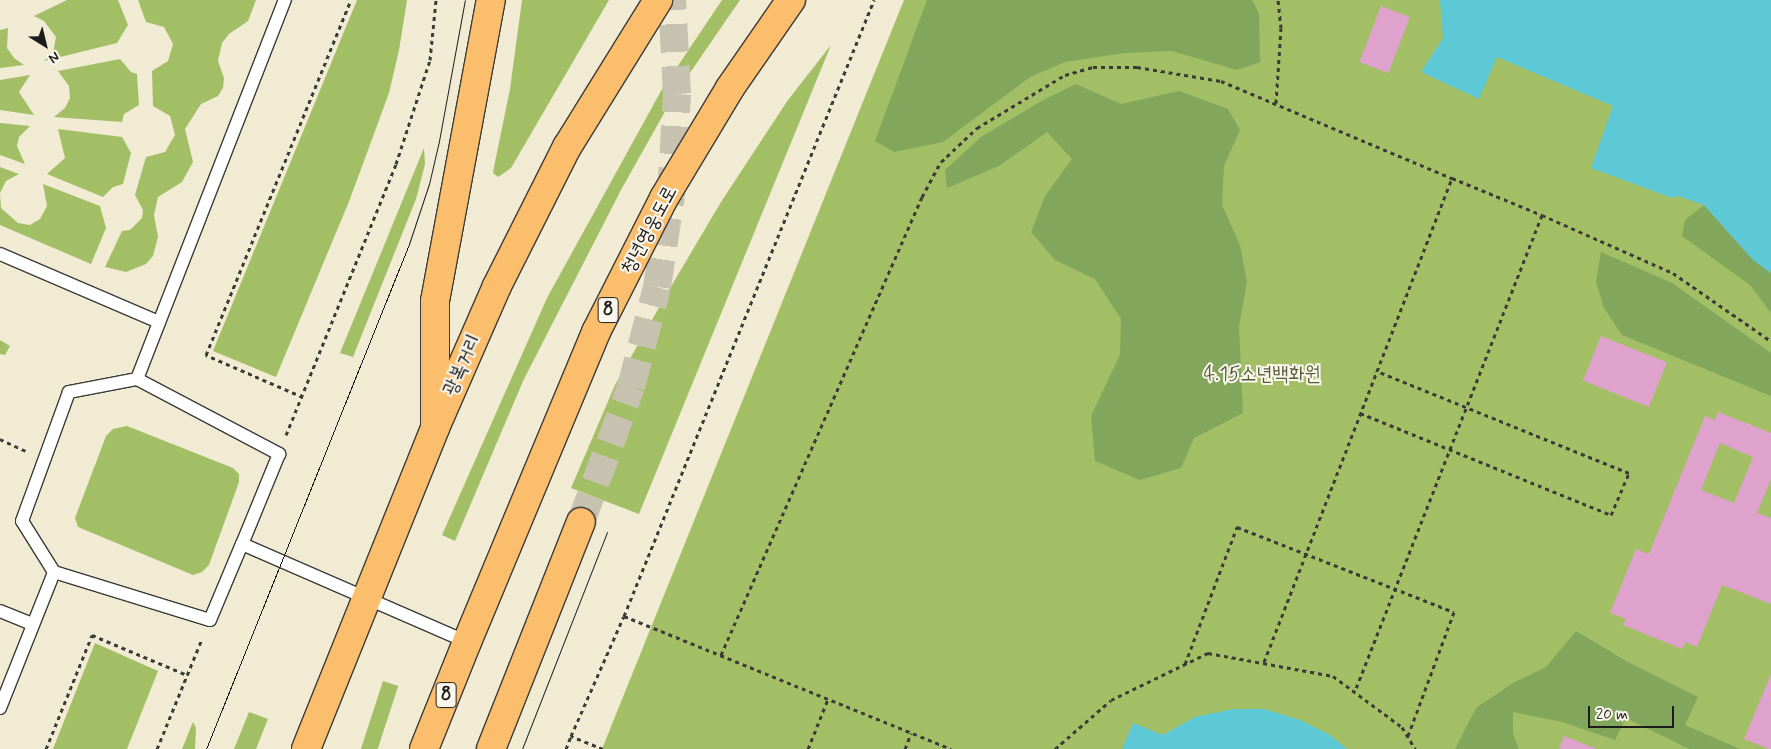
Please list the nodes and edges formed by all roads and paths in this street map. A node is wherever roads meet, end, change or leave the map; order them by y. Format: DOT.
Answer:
graph roads {
  1 [pos="285,0"];
  2 [pos="351,0"];
  3 [pos="436,0"];
  4 [pos="491,0"];
  5 [pos="658,0"];
  6 [pos="791,0"];
  7 [pos="874,0"];
  8 [pos="1278,0"];
  9 [pos="1276,103"];
  10 [pos="1452,178"];
  11 [pos="1542,215"];
  12 [pos="0,254"];
  13 [pos="159,322"];
  14 [pos="1771,341"];
  15 [pos="1376,371"];
  16 [pos="137,379"];
  17 [pos="303,396"];
  18 [pos="1465,407"];
  19 [pos="1360,413"];
  20 [pos="435,428"];
  21 [pos="0,440"];
  22 [pos="1448,449"];
  23 [pos="278,454"];
  24 [pos="46,458"];
  25 [pos="581,522"];
  26 [pos="242,544"];
  27 [pos="1306,554"];
  28 [pos="54,572"];
  29 [pos="1394,588"];
  30 [pos="367,598"];
  31 [pos="0,611"];
  32 [pos="624,616"];
  33 [pos="210,620"];
  34 [pos="33,624"];
  35 [pos="467,642"];
  36 [pos="721,655"];
  37 [pos="1264,662"];
  38 [pos="1185,664"];
  39 [pos="187,674"];
  40 [pos="1355,691"];
  41 [pos="828,699"];
  42 [pos="0,708"];
  43 [pos="911,733"];
  44 [pos="571,736"];
  45 [pos="1408,736"];
  46 [pos="46,749"];
  47 [pos="157,749"];
  48 [pos="306,749"];
  49 [pos="424,749"];
  50 [pos="491,749"];
  51 [pos="566,749"];
  52 [pos="603,749"];
  53 [pos="808,749"];
  54 [pos="905,749"];
  55 [pos="951,749"];
  56 [pos="1055,749"];
  57 [pos="1415,749"];
  1 -- 13 [label="lane"];
  2 -- 17 [label="path"];
  3 -- 17 [label="path"];
  4 -- 20 [label="main road"];
  5 -- 20 [label="main road, 광복거리"];
  6 -- 35 [label="main road, 청년영웅도로 / 8"];
  7 -- 32 [label="path"];
  8 -- 9 [label="path"];
  9 -- 10 [label="path"];
  9 -- 36 [label="path"];
  10 -- 11 [label="path"];
  10 -- 15 [label="path"];
  11 -- 14 [label="path"];
  11 -- 18 [label="path"];
  12 -- 13 [label="lane"];
  13 -- 16 [label="lane"];
  15 -- 18 [label="path"];
  15 -- 19 [label="path"];
  16 -- 23 [label="lane"];
  16 -- 24 [label="lane"];
  17 -- 23 [label="path"];
  18 -- 22 [label="path"];
  18 -- 22 [label="path"];
  19 -- 22 [label="path"];
  19 -- 27 [label="path"];
  20 -- 30 [label="main road, 광복거리"];
  21 -- 24 [label="path"];
  22 -- 29 [label="path"];
  23 -- 26 [label="lane"];
  24 -- 28 [label="lane"];
  25 -- 50 [label="main road"];
  26 -- 30 [label="lane"];
  26 -- 33 [label="lane"];
  27 -- 29 [label="path"];
  27 -- 37 [label="path"];
  27 -- 38 [label="path"];
  28 -- 33 [label="lane"];
  28 -- 34 [label="lane"];
  29 -- 40 [label="path"];
  29 -- 45 [label="path"];
  30 -- 35 [label="lane"];
  30 -- 48 [label="main road, 광복거리"];
  31 -- 34 [label="lane"];
  32 -- 36 [label="path"];
  32 -- 44 [label="path"];
  33 -- 39 [label="path"];
  34 -- 42 [label="lane"];
  35 -- 49 [label="main road, 8"];
  36 -- 41 [label="path"];
  37 -- 38 [label="path"];
  37 -- 40 [label="path"];
  38 -- 56 [label="path"];
  39 -- 46 [label="path"];
  39 -- 47 [label="path"];
  40 -- 45 [label="path"];
  41 -- 43 [label="path"];
  41 -- 53 [label="path"];
  43 -- 54 [label="path"];
  43 -- 55 [label="path"];
  44 -- 51 [label="path"];
  44 -- 52 [label="path"];
  45 -- 57 [label="path"];
}
